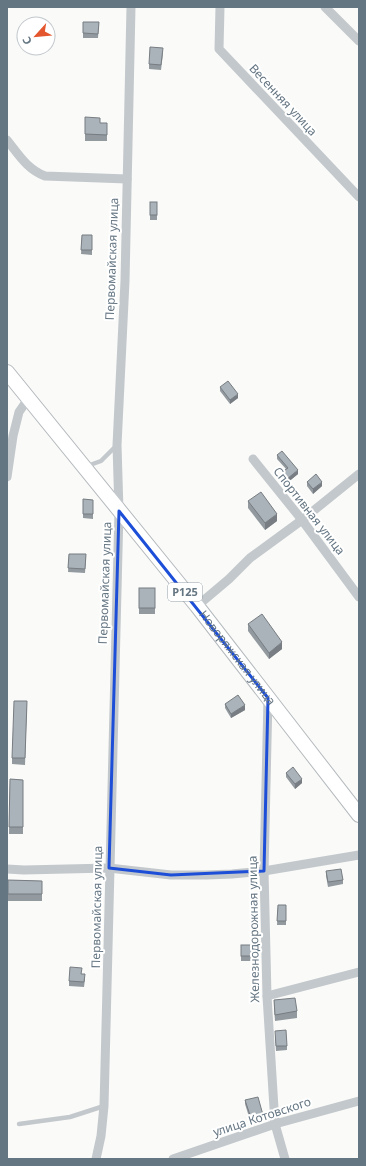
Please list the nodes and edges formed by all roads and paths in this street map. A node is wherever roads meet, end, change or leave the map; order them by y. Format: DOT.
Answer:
graph roads {
  1 [pos="131,7"];
  2 [pos="220,7"];
  3 [pos="325,7"];
  4 [pos="359,41"];
  5 [pos="7,140"];
  6 [pos="127,179"];
  7 [pos="359,197"];
  8 [pos="7,372"];
  9 [pos="28,399"];
  10 [pos="117,445"];
  11 [pos="253,459"];
  12 [pos="83,467"];
  13 [pos="359,474"];
  14 [pos="7,477"];
  15 [pos="119,511"];
  16 [pos="302,520"];
  17 [pos="359,597"];
  18 [pos="197,606"];
  19 [pos="268,698"];
  20 [pos="359,814"];
  21 [pos="359,855"];
  22 [pos="109,868"];
  23 [pos="7,869"];
  24 [pos="264,871"];
  25 [pos="359,972"];
  26 [pos="267,996"];
  27 [pos="359,1101"];
  28 [pos="104,1106"];
  29 [pos="19,1124"];
  30 [pos="275,1124"];
  31 [pos="96,1159"];
  32 [pos="173,1159"];
  33 [pos="285,1159"];
  1 -- 6 [label="street, Первомайская улица"];
  2 -- 7 [label="street, Весенняя улица"];
  3 -- 4 [label="street"];
  5 -- 6 [label="street"];
  6 -- 10 [label="street, Первомайская улица"];
  8 -- 9 [label="main road, Новоряжская улица / Р125"];
  9 -- 12 [label="main road, Новоряжская улица / Р125"];
  9 -- 14 [label="street"];
  10 -- 12 [label="lane"];
  10 -- 15 [label="street, Первомайская улица"];
  11 -- 16 [label="street, Спортивная улица"];
  12 -- 15 [label="main road, Новоряжская улица / Р125"];
  13 -- 16 [label="street"];
  15 -- 18 [label="main road, Новоряжская улица / Р125"];
  15 -- 22 [label="street, Первомайская улица"];
  16 -- 17 [label="street, Спортивная улица"];
  16 -- 18 [label="street"];
  18 -- 19 [label="main road, Новоряжская улица / Р125"];
  19 -- 20 [label="main road, Новоряжская улица / Р125"];
  19 -- 24 [label="street, Железнодорожная улица"];
  21 -- 24 [label="street"];
  22 -- 23 [label="street"];
  22 -- 24 [label="street"];
  22 -- 28 [label="street, Первомайская улица"];
  24 -- 26 [label="street, Железнодорожная улица"];
  25 -- 26 [label="street"];
  26 -- 30 [label="street, Железнодорожная улица"];
  27 -- 30 [label="street, улица Котовского"];
  28 -- 29 [label="lane"];
  28 -- 31 [label="street, Первомайская улица"];
  30 -- 32 [label="street, улица Котовского"];
  30 -- 33 [label="street, Железнодорожная улица"];
}
